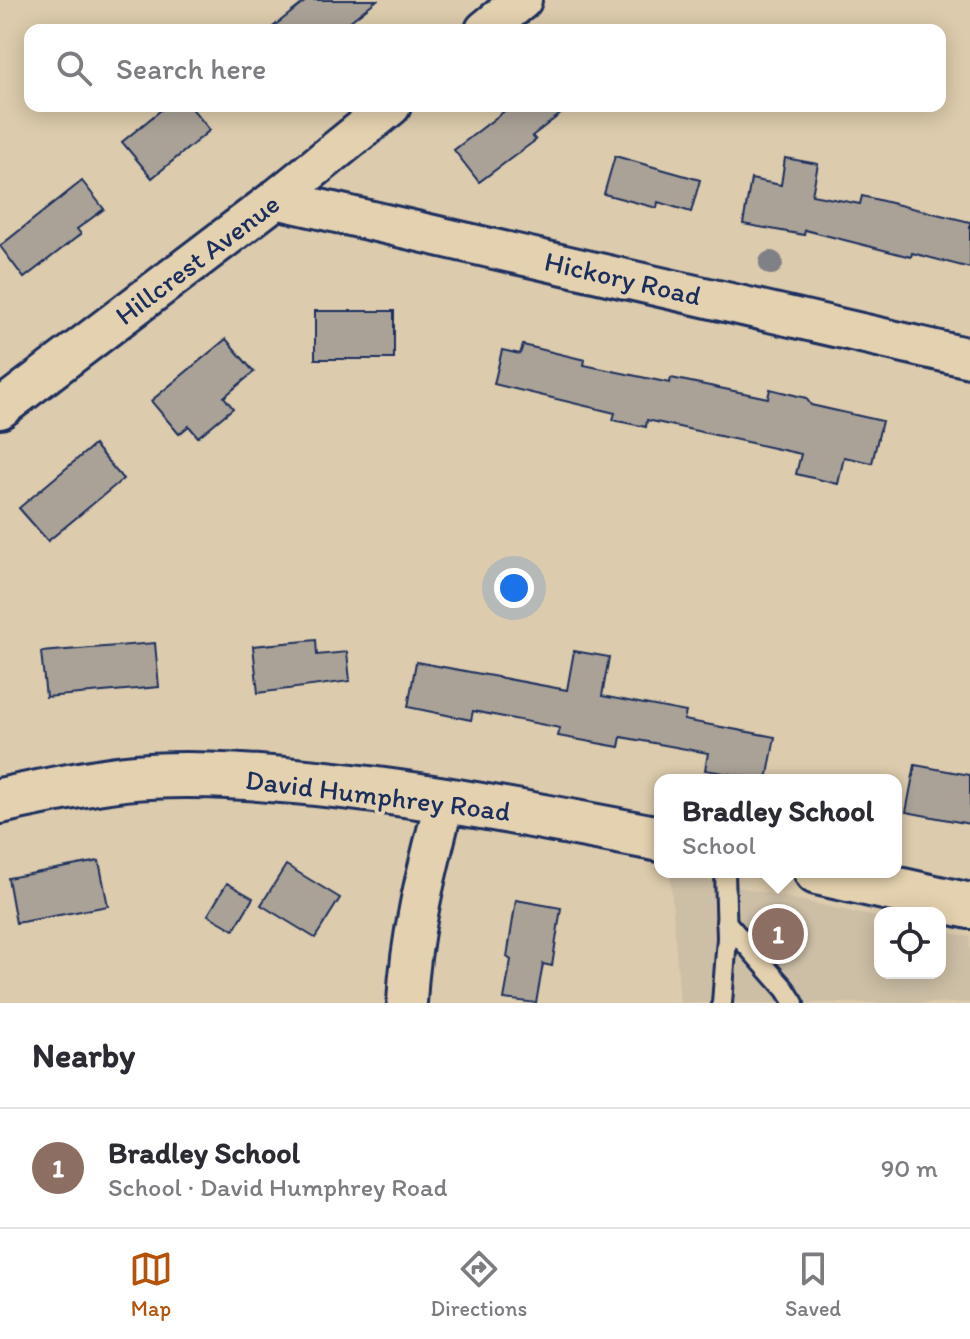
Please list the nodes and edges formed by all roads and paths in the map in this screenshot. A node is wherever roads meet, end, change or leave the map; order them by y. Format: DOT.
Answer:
graph roads {
  1 [pos="522,0"];
  2 [pos="492,24"];
  3 [pos="384,112"];
  4 [pos="276,199"];
  5 [pos="970,358"];
  6 [pos="0,409"];
  7 [pos="445,799"];
  8 [pos="0,801"];
  9 [pos="654,838"];
  10 [pos="725,878"];
  11 [pos="844,878"];
  12 [pos="970,906"];
  13 [pos="726,922"];
  14 [pos="407,1003"];
  15 [pos="722,1003"];
  16 [pos="794,1003"];
  1 -- 2 [label="street"];
  3 -- 4 [label="street, Hillcrest Avenue"];
  4 -- 5 [label="street, Hickory Road"];
  4 -- 6 [label="street, Hillcrest Avenue"];
  7 -- 8 [label="street, David Humphrey Road"];
  7 -- 9 [label="street, David Humphrey Road"];
  7 -- 14 [label="street"];
  10 -- 13 [label="lane"];
  11 -- 12 [label="street"];
  13 -- 15 [label="lane"];
  13 -- 16 [label="lane"];
}
